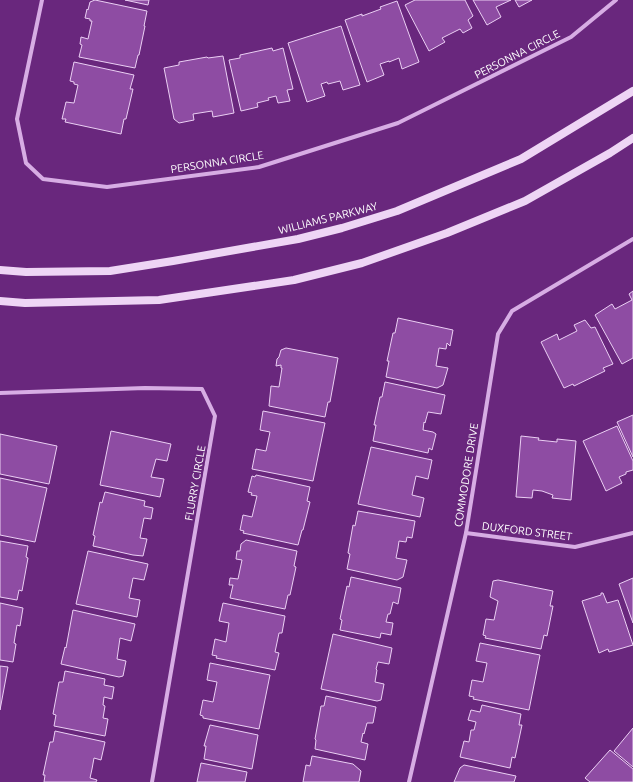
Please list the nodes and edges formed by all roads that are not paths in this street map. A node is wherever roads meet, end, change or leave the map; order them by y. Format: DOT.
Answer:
graph roads {
  1 [pos="42,0"];
  2 [pos="616,0"];
  3 [pos="633,90"];
  4 [pos="633,138"];
  5 [pos="633,238"];
  6 [pos="0,270"];
  7 [pos="0,301"];
  8 [pos="0,393"];
  9 [pos="466,533"];
  10 [pos="633,533"];
  11 [pos="152,782"];
  12 [pos="409,782"];
  1 -- 2 [label="street, PERSONNA CIRCLE"];
  3 -- 6 [label="main road, WILLIAMS PARKWAY"];
  4 -- 7 [label="main road"];
  5 -- 9 [label="street, COMMODORE DRIVE"];
  8 -- 11 [label="street, FLURRY CIRCLE"];
  9 -- 10 [label="street, DUXFORD STREET"];
  9 -- 12 [label="street, COMMODORE DRIVE"];
}
